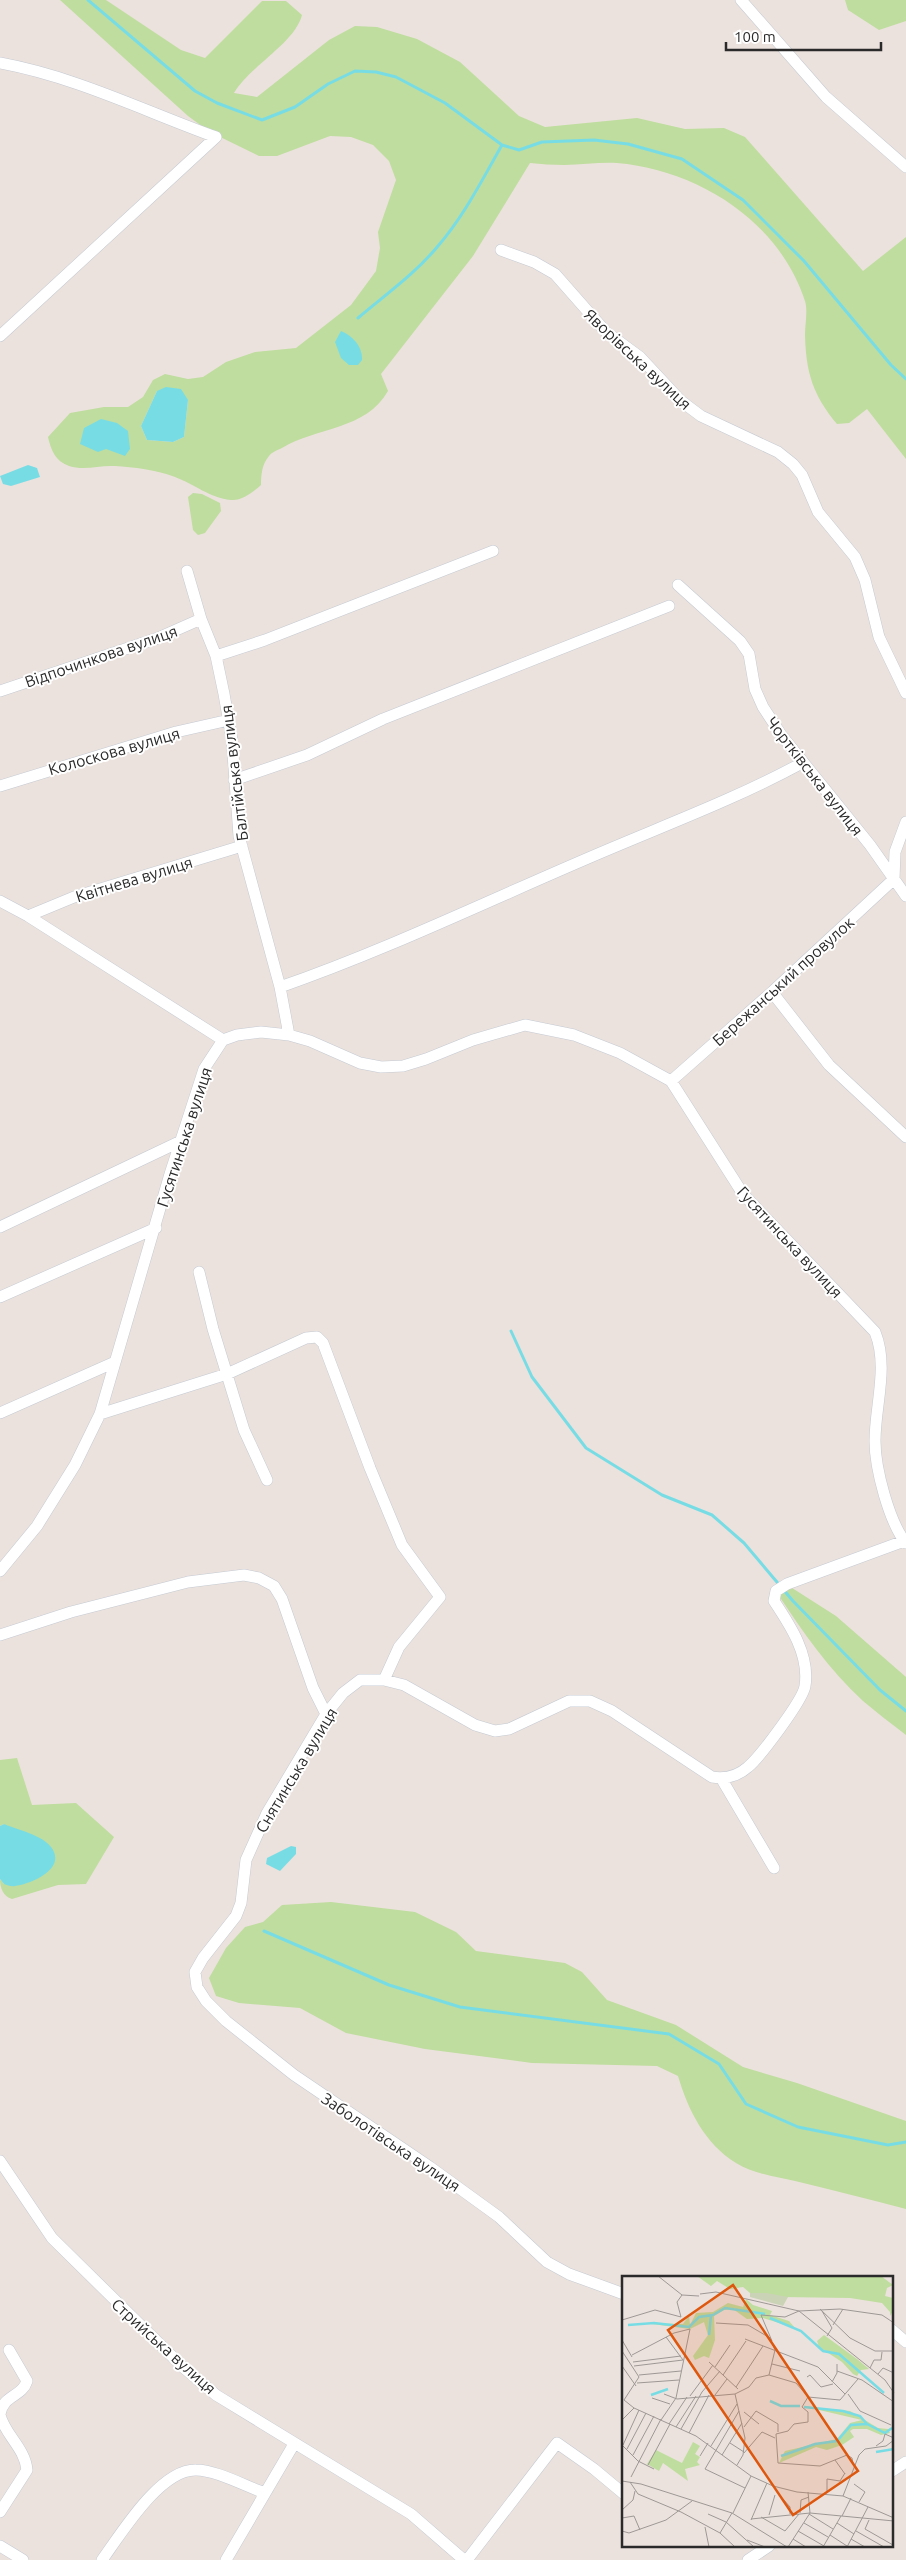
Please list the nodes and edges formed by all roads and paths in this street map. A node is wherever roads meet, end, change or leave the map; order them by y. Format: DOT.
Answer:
graph roads {
  1 [pos="741,0"];
  2 [pos="0,64"];
  3 [pos="906,167"];
  4 [pos="501,250"];
  5 [pos="0,336"];
  6 [pos="493,551"];
  7 [pos="187,571"];
  8 [pos="678,585"];
  9 [pos="669,606"];
  10 [pos="201,619"];
  11 [pos="216,656"];
  12 [pos="0,691"];
  13 [pos="906,693"];
  14 [pos="230,720"];
  15 [pos="802,763"];
  16 [pos="234,780"];
  17 [pos="0,786"];
  18 [pos="906,822"];
  19 [pos="242,846"];
  20 [pos="894,879"];
  21 [pos="906,896"];
  22 [pos="0,901"];
  23 [pos="28,916"];
  24 [pos="280,988"];
  25 [pos="772,992"];
  26 [pos="289,1035"];
  27 [pos="223,1040"];
  28 [pos="671,1081"];
  29 [pos="906,1137"];
  30 [pos="180,1142"];
  31 [pos="0,1227"];
  32 [pos="156,1228"];
  33 [pos="199,1272"];
  34 [pos="0,1297"];
  35 [pos="115,1362"];
  36 [pos="227,1374"];
  37 [pos="0,1414"];
  38 [pos="100,1414"];
  39 [pos="267,1480"];
  40 [pos="905,1542"];
  41 [pos="0,1571"];
  42 [pos="0,1635"];
  43 [pos="384,1680"];
  44 [pos="326,1714"];
  45 [pos="721,1778"];
  46 [pos="774,1868"];
  47 [pos="203,1958"];
  48 [pos="0,2161"];
  49 [pos="622,2293"];
  50 [pos="894,2332"];
  51 [pos="906,2342"];
  52 [pos="9,2350"];
  53 [pos="0,2415"];
  54 [pos="294,2444"];
  55 [pos="905,2462"];
  56 [pos="894,2470"];
  57 [pos="622,2492"];
  58 [pos="265,2493"];
  59 [pos="0,2512"];
  60 [pos="0,2546"];
  61 [pos="766,2548"];
  62 [pos="23,2560"];
  63 [pos="102,2560"];
  64 [pos="226,2560"];
  65 [pos="465,2560"];
  66 [pos="748,2560"];
  1 -- 3 [label="street"];
  2 -- 5 [label="street"];
  4 -- 13 [label="street, Яворівська вулиця"];
  6 -- 11 [label="street"];
  7 -- 10 [label="street, Балтійська вулиця"];
  8 -- 15 [label="street, Чортківська вулиця"];
  9 -- 16 [label="street"];
  10 -- 11 [label="street, Балтійська вулиця"];
  10 -- 12 [label="street, Відпочинкова вулиця"];
  11 -- 14 [label="street, Балтійська вулиця"];
  14 -- 16 [label="street, Балтійська вулиця"];
  14 -- 17 [label="street, Колоскова вулиця"];
  15 -- 20 [label="street, Чортківська вулиця"];
  15 -- 24 [label="street"];
  16 -- 19 [label="street, Балтійська вулиця"];
  18 -- 20 [label="street"];
  19 -- 23 [label="street, Квітнева вулиця"];
  19 -- 24 [label="street, Балтійська вулиця"];
  20 -- 21 [label="street, Чортківська вулиця"];
  20 -- 25 [label="street, Бережанський провулок"];
  22 -- 23 [label="street"];
  23 -- 27 [label="street"];
  24 -- 26 [label="street, Балтійська вулиця"];
  25 -- 28 [label="street, Бережанський провулок"];
  25 -- 29 [label="street"];
  26 -- 27 [label="street"];
  26 -- 28 [label="street"];
  27 -- 30 [label="street, Гусятинська вулиця"];
  28 -- 40 [label="street, Гусятинська вулиця"];
  30 -- 31 [label="street"];
  30 -- 32 [label="street, Гусятинська вулиця"];
  32 -- 34 [label="street"];
  32 -- 35 [label="street, Гусятинська вулиця"];
  33 -- 36 [label="street"];
  35 -- 37 [label="street"];
  35 -- 38 [label="street, Гусятинська вулиця"];
  36 -- 38 [label="street"];
  36 -- 39 [label="street"];
  36 -- 43 [label="street"];
  38 -- 41 [label="street, Гусятинська вулиця"];
  40 -- 45 [label="street"];
  42 -- 44 [label="street"];
  43 -- 44 [label="street, Снятинська вулиця"];
  43 -- 45 [label="street, Снятинська вулиця"];
  44 -- 47 [label="street, Снятинська вулиця"];
  45 -- 46 [label="street"];
  47 -- 49 [label="street, Заболотівська вулиця"];
  48 -- 54 [label="street, Стрийська вулиця"];
  50 -- 51 [label="street"];
  52 -- 53 [label="street"];
  53 -- 59 [label="street"];
  54 -- 58 [label="street"];
  54 -- 65 [label="street, Стрийська вулиця"];
  55 -- 56 [label="street"];
  57 -- 65 [label="street"];
  58 -- 63 [label="street"];
  58 -- 64 [label="street"];
  60 -- 62 [label="street"];
  61 -- 66 [label="street"];
}
